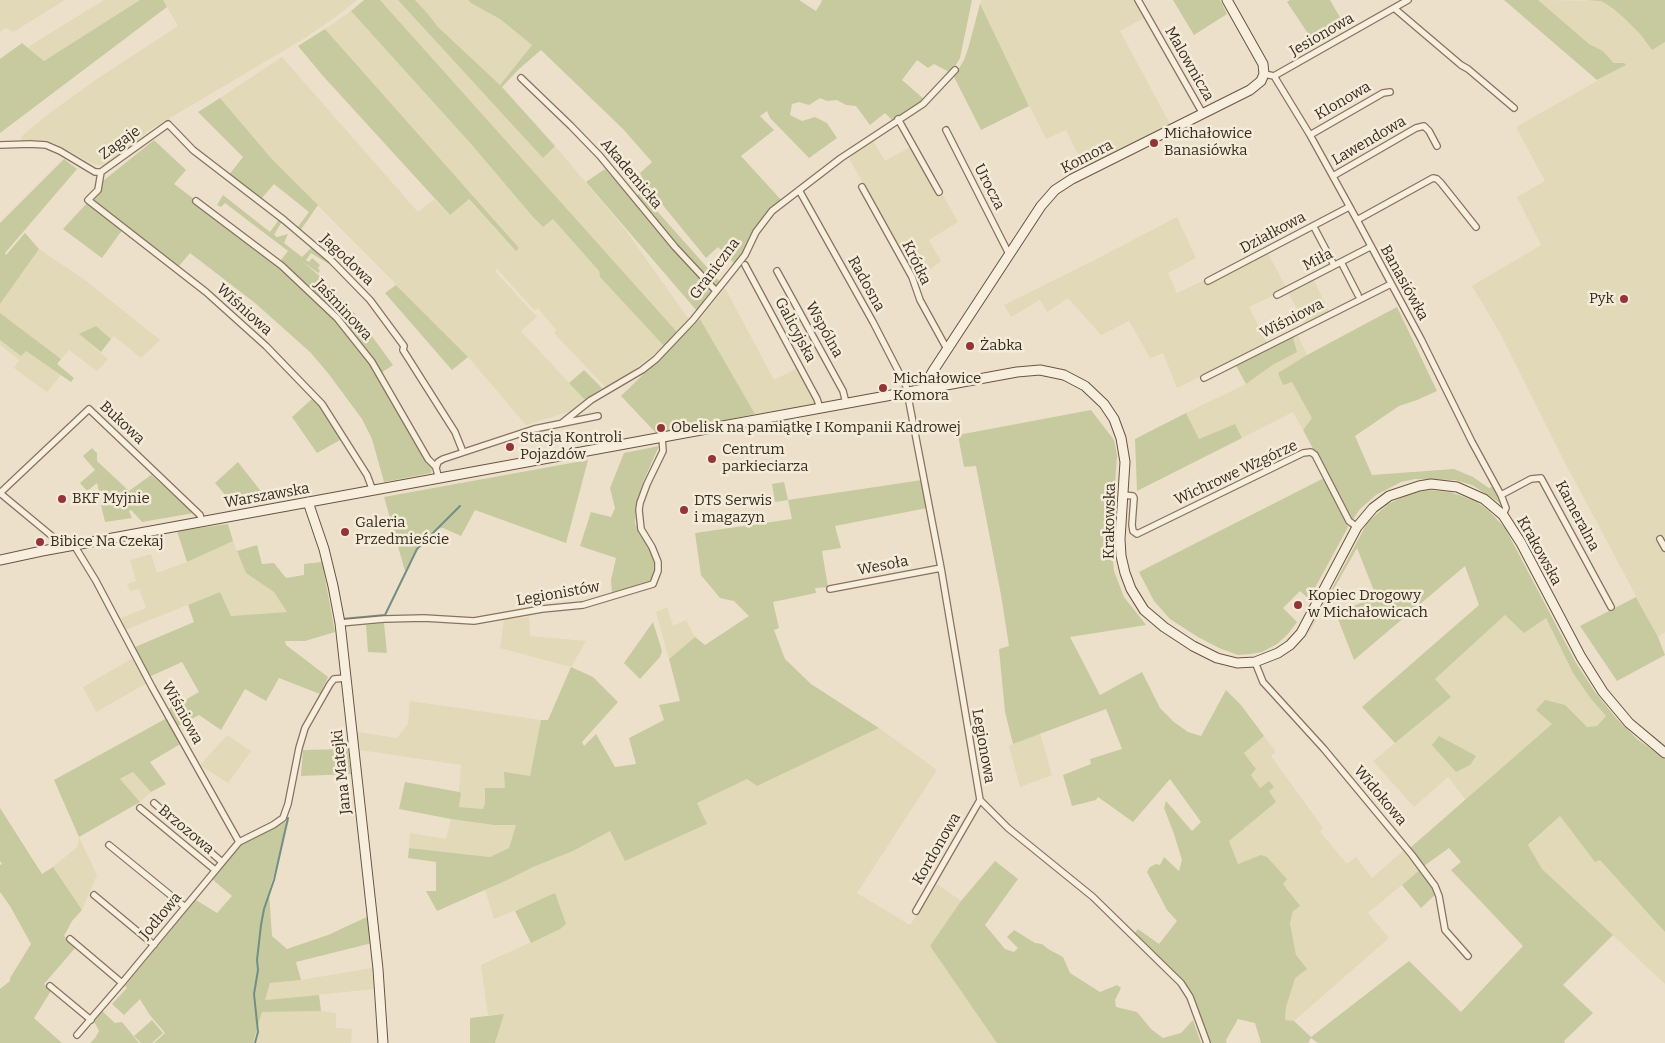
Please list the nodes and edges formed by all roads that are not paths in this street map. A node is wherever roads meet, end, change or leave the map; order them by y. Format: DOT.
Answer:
graph roads {
  1 [pos="1138,0"];
  2 [pos="1227,0"];
  3 [pos="1406,0"];
  4 [pos="1394,8"];
  5 [pos="955,70"];
  6 [pos="1264,74"];
  7 [pos="1274,76"];
  8 [pos="521,78"];
  9 [pos="1390,92"];
  10 [pos="1514,108"];
  11 [pos="1203,114"];
  12 [pos="898,120"];
  13 [pos="168,124"];
  14 [pos="946,130"];
  15 [pos="1310,135"];
  16 [pos="0,145"];
  17 [pos="1437,146"];
  18 [pos="101,172"];
  19 [pos="1333,176"];
  20 [pos="862,188"];
  21 [pos="799,190"];
  22 [pos="939,192"];
  23 [pos="196,201"];
  24 [pos="1349,207"];
  25 [pos="1357,220"];
  26 [pos="1476,227"];
  27 [pos="1315,229"];
  28 [pos="1370,247"];
  29 [pos="1009,254"];
  30 [pos="1342,262"];
  31 [pos="745,265"];
  32 [pos="1334,265"];
  33 [pos="777,271"];
  34 [pos="1208,281"];
  35 [pos="1391,284"];
  36 [pos="716,292"];
  37 [pos="1277,295"];
  38 [pos="1358,295"];
  39 [pos="947,349"];
  40 [pos="1204,378"];
  41 [pos="928,388"];
  42 [pos="907,392"];
  43 [pos="846,403"];
  44 [pos="820,408"];
  45 [pos="598,416"];
  46 [pos="562,424"];
  47 [pos="662,437"];
  48 [pos="463,452"];
  49 [pos="539,460"];
  50 [pos="436,467"];
  51 [pos="439,479"];
  52 [pos="373,491"];
  53 [pos="0,493"];
  54 [pos="1123,495"];
  55 [pos="1501,495"];
  56 [pos="308,502"];
  57 [pos="1503,515"];
  58 [pos="202,522"];
  59 [pos="1357,527"];
  60 [pos="1660,539"];
  61 [pos="74,545"];
  62 [pos="61,548"];
  63 [pos="1665,548"];
  64 [pos="0,560"];
  65 [pos="940,568"];
  66 [pos="830,589"];
  67 [pos="1611,607"];
  68 [pos="340,623"];
  69 [pos="1255,662"];
  70 [pos="346,678"];
  71 [pos="1665,752"];
  72 [pos="980,800"];
  73 [pos="154,803"];
  74 [pos="140,808"];
  75 [pos="239,842"];
  76 [pos="108,846"];
  77 [pos="222,862"];
  78 [pos="215,870"];
  79 [pos="94,895"];
  80 [pos="185,907"];
  81 [pos="916,911"];
  82 [pos="70,939"];
  83 [pos="154,945"];
  84 [pos="1468,956"];
  85 [pos="122,983"];
  86 [pos="50,986"];
  87 [pos="91,1020"];
  88 [pos="77,1034"];
  89 [pos="383,1043"];
  90 [pos="1207,1043"];
  1 -- 11 [label="street, Malownicza"];
  2 -- 6 [label="main road"];
  3 -- 4 [label="street, Jesionowa"];
  4 -- 7 [label="street, Jesionowa"];
  4 -- 10 [label="street"];
  5 -- 12 [label="street, Graniczna"];
  6 -- 7 [label="street"];
  6 -- 11 [label="main road, Komora"];
  7 -- 15 [label="street, Banasiówka"];
  8 -- 36 [label="street, Akademicka"];
  9 -- 15 [label="street, Klonowa"];
  11 -- 29 [label="main road, Komora"];
  12 -- 21 [label="street, Graniczna"];
  12 -- 22 [label="street"];
  13 -- 18 [label="street, Zagaje"];
  13 -- 48 [label="street, Jagodowa"];
  14 -- 29 [label="street, Urocza"];
  15 -- 19 [label="street, Banasiówka"];
  16 -- 18 [label="street, Zagaje"];
  17 -- 19 [label="street, Lawendowa"];
  18 -- 52 [label="street, Wiśniowa"];
  19 -- 24 [label="street, Banasiówka"];
  20 -- 39 [label="street, Krótka"];
  21 -- 36 [label="street, Graniczna"];
  21 -- 42 [label="street, Radosna"];
  23 -- 50 [label="street, Jaśminowa"];
  24 -- 25 [label="street, Banasiówka"];
  24 -- 34 [label="street, Działkowa"];
  25 -- 26 [label="street"];
  25 -- 28 [label="street, Banasiówka"];
  27 -- 32 [label="street"];
  28 -- 30 [label="street, Miła"];
  28 -- 35 [label="street, Banasiówka"];
  29 -- 39 [label="main road, Komora"];
  30 -- 32 [label="street, Miła"];
  30 -- 38 [label="street"];
  31 -- 44 [label="street, Galicyjska"];
  32 -- 37 [label="street, Miła"];
  33 -- 43 [label="street, Wspólna"];
  35 -- 40 [label="street, Wiśniowa"];
  35 -- 55 [label="street, Banasiówka"];
  36 -- 46 [label="street, Graniczna"];
  39 -- 41 [label="main road, Komora"];
  41 -- 42 [label="main road, Krakowska"];
  41 -- 54 [label="main road, Krakowska"];
  42 -- 43 [label="main road, Krakowska"];
  42 -- 65 [label="street, Legionowa"];
  43 -- 44 [label="main road, Krakowska"];
  44 -- 47 [label="main road, Krakowska"];
  45 -- 46 [label="street, Graniczna"];
  46 -- 48 [label="street, Graniczna"];
  47 -- 49 [label="main road, Krakowska"];
  47 -- 68 [label="street, Legionistów"];
  48 -- 50 [label="street, Graniczna"];
  49 -- 51 [label="main road, Warszawska"];
  50 -- 51 [label="street"];
  51 -- 52 [label="main road, Warszawska"];
  52 -- 56 [label="main road, Warszawska"];
  53 -- 58 [label="street, Bukowa"];
  53 -- 62 [label="street"];
  54 -- 59 [label="street, Wichrowe Wzgórze"];
  54 -- 69 [label="main road, Krakowska"];
  55 -- 57 [label="street, Banasiówka"];
  55 -- 67 [label="street, Kameralna"];
  56 -- 58 [label="main road, Warszawska"];
  56 -- 68 [label="main road, Jana Matejki"];
  57 -- 59 [label="main road, Krakowska"];
  57 -- 71 [label="main road, Krakowska"];
  58 -- 61 [label="main road, Warszawska"];
  59 -- 69 [label="main road, Krakowska"];
  60 -- 63 [label="street"];
  61 -- 62 [label="main road, Warszawska"];
  61 -- 75 [label="street, Wiśniowa"];
  62 -- 64 [label="main road, Warszawska"];
  65 -- 66 [label="street, Wesoła"];
  65 -- 72 [label="street, Legionowa"];
  68 -- 70 [label="main road, Jana Matejki"];
  69 -- 84 [label="street, Widokowa"];
  70 -- 75 [label="street, Jodłowa"];
  70 -- 89 [label="main road, Jana Matejki"];
  72 -- 81 [label="street, Kordonowa"];
  72 -- 90 [label="street, Legionowa"];
  73 -- 77 [label="street, Brzozowa"];
  74 -- 78 [label="street, Brzozowa"];
  75 -- 77 [label="street, Jodłowa"];
  76 -- 80 [label="street"];
  77 -- 78 [label="street, Jodłowa"];
  78 -- 80 [label="street, Jodłowa"];
  79 -- 83 [label="street"];
  80 -- 83 [label="street, Jodłowa"];
  82 -- 85 [label="street"];
  83 -- 85 [label="street, Jodłowa"];
  85 -- 87 [label="street, Jodłowa"];
  86 -- 87 [label="street"];
  87 -- 88 [label="street, Jodłowa"];
}
